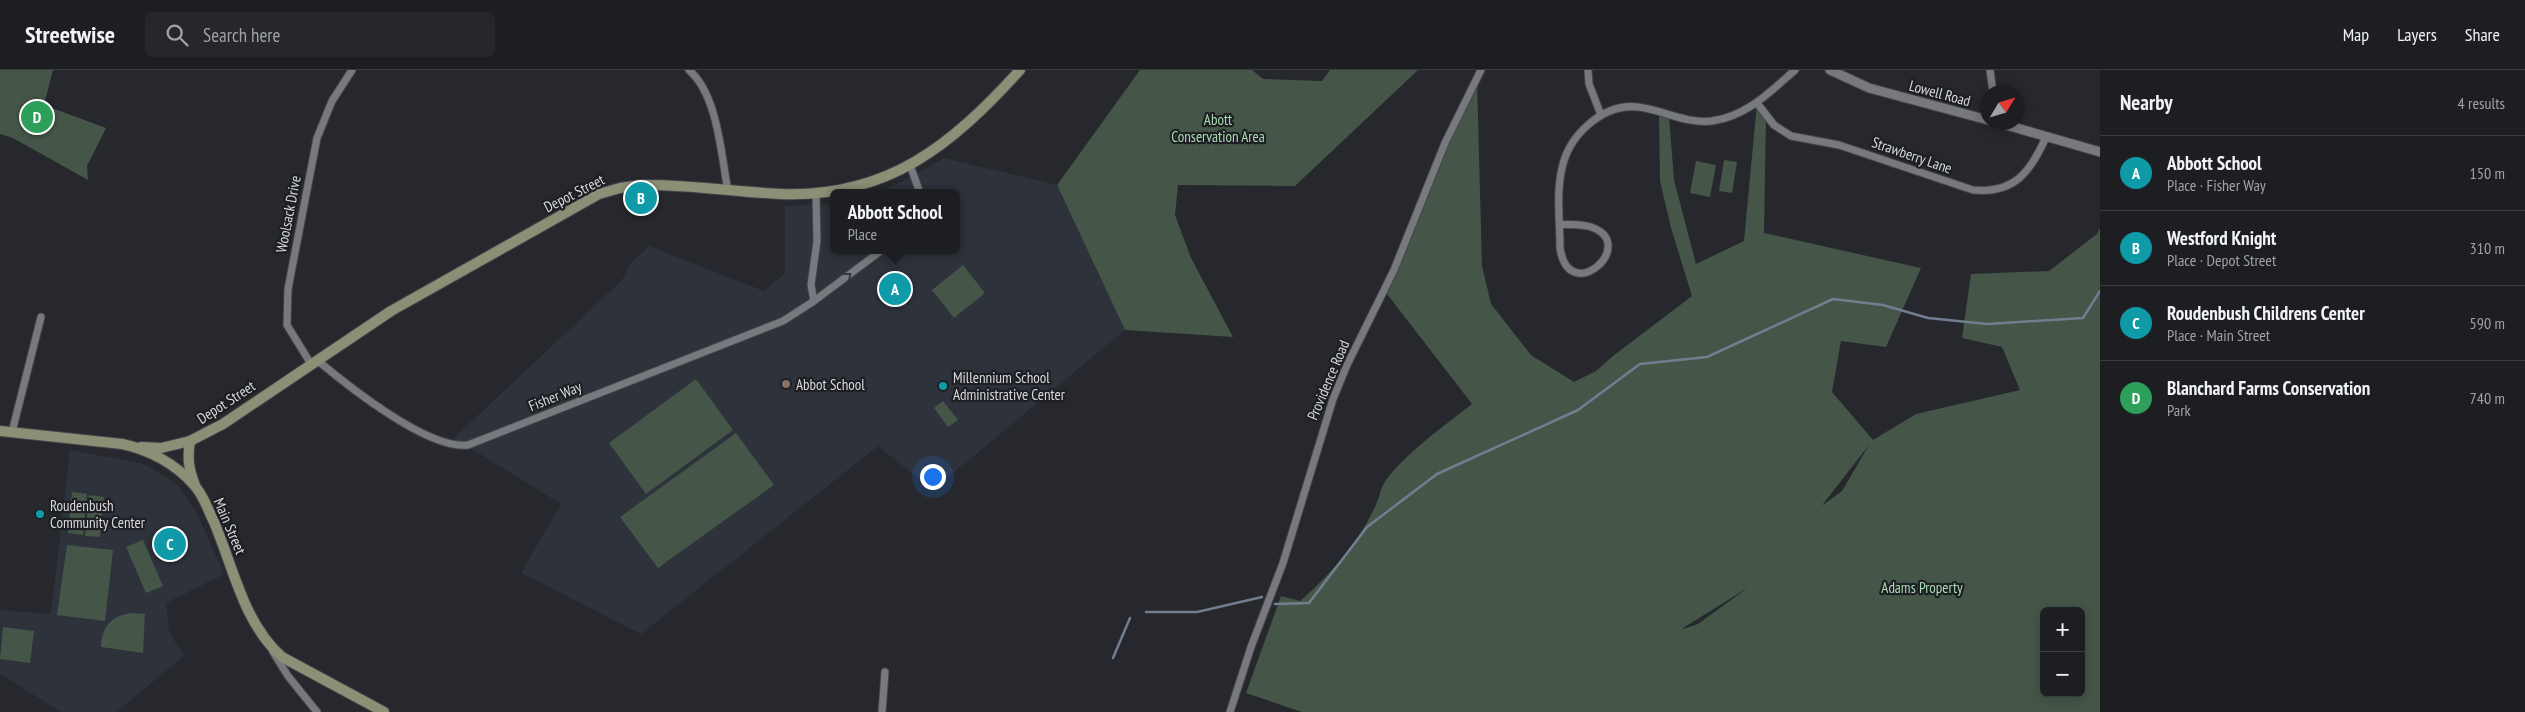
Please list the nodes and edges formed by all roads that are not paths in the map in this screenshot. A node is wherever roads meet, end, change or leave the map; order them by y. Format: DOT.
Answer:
graph roads {
  1 [pos="352,70"];
  2 [pos="689,70"];
  3 [pos="1020,70"];
  4 [pos="1481,70"];
  5 [pos="1588,70"];
  6 [pos="1795,70"];
  7 [pos="1830,70"];
  8 [pos="1990,70"];
  9 [pos="1992,85"];
  10 [pos="1757,103"];
  11 [pos="1601,115"];
  12 [pos="1980,118"];
  13 [pos="2023,130"];
  14 [pos="2046,137"];
  15 [pos="2100,152"];
  16 [pos="910,165"];
  17 [pos="848,189"];
  18 [pos="919,189"];
  19 [pos="728,191"];
  20 [pos="830,192"];
  21 [pos="816,194"];
  22 [pos="1560,224"];
  23 [pos="877,254"];
  24 [pos="814,301"];
  25 [pos="41,317"];
  26 [pos="314,362"];
  27 [pos="0,431"];
  28 [pos="12,432"];
  29 [pos="190,442"];
  30 [pos="137,447"];
  31 [pos="195,485"];
  32 [pos="270,647"];
  33 [pos="885,672"];
  34 [pos="317,712"];
  35 [pos="384,712"];
  36 [pos="882,712"];
  37 [pos="1230,712"];
  1 -- 26 [label="street, Woolsack Drive"];
  2 -- 19 [label="street"];
  3 -- 16 [label="main road, Depot Street"];
  4 -- 37 [label="street, Providence Road"];
  5 -- 11 [label="street"];
  6 -- 10 [label="street"];
  7 -- 12 [label="street, Lowell Road"];
  8 -- 9 [label="street"];
  10 -- 11 [label="street"];
  10 -- 14 [label="street, Strawberry Lane"];
  11 -- 22 [label="street"];
  13 -- 14 [label="street"];
  14 -- 15 [label="street"];
  16 -- 17 [label="main road, Depot Street"];
  16 -- 18 [label="street"];
  19 -- 21 [label="main road, Depot Street"];
  19 -- 26 [label="main road, Depot Street"];
  20 -- 21 [label="main road, Depot Street"];
  21 -- 24 [label="street"];
  22 -- 22 [label="street"];
  24 -- 23 [label="street, Fisher Way, one-way"];
  24 -- 26 [label="street, Fisher Way"];
  25 -- 28 [label="street"];
  26 -- 29 [label="main road, Depot Street"];
  27 -- 28 [label="main road, Main Street"];
  28 -- 30 [label="main road, Main Street"];
  29 -- 30 [label="main road, Depot Street"];
  29 -- 31 [label="main road, Depot Street"];
  30 -- 31 [label="main road, Main Street"];
  31 -- 32 [label="main road, Main Street"];
  32 -- 34 [label="street"];
  32 -- 35 [label="main road, Main Street"];
  33 -- 36 [label="street"];
}
